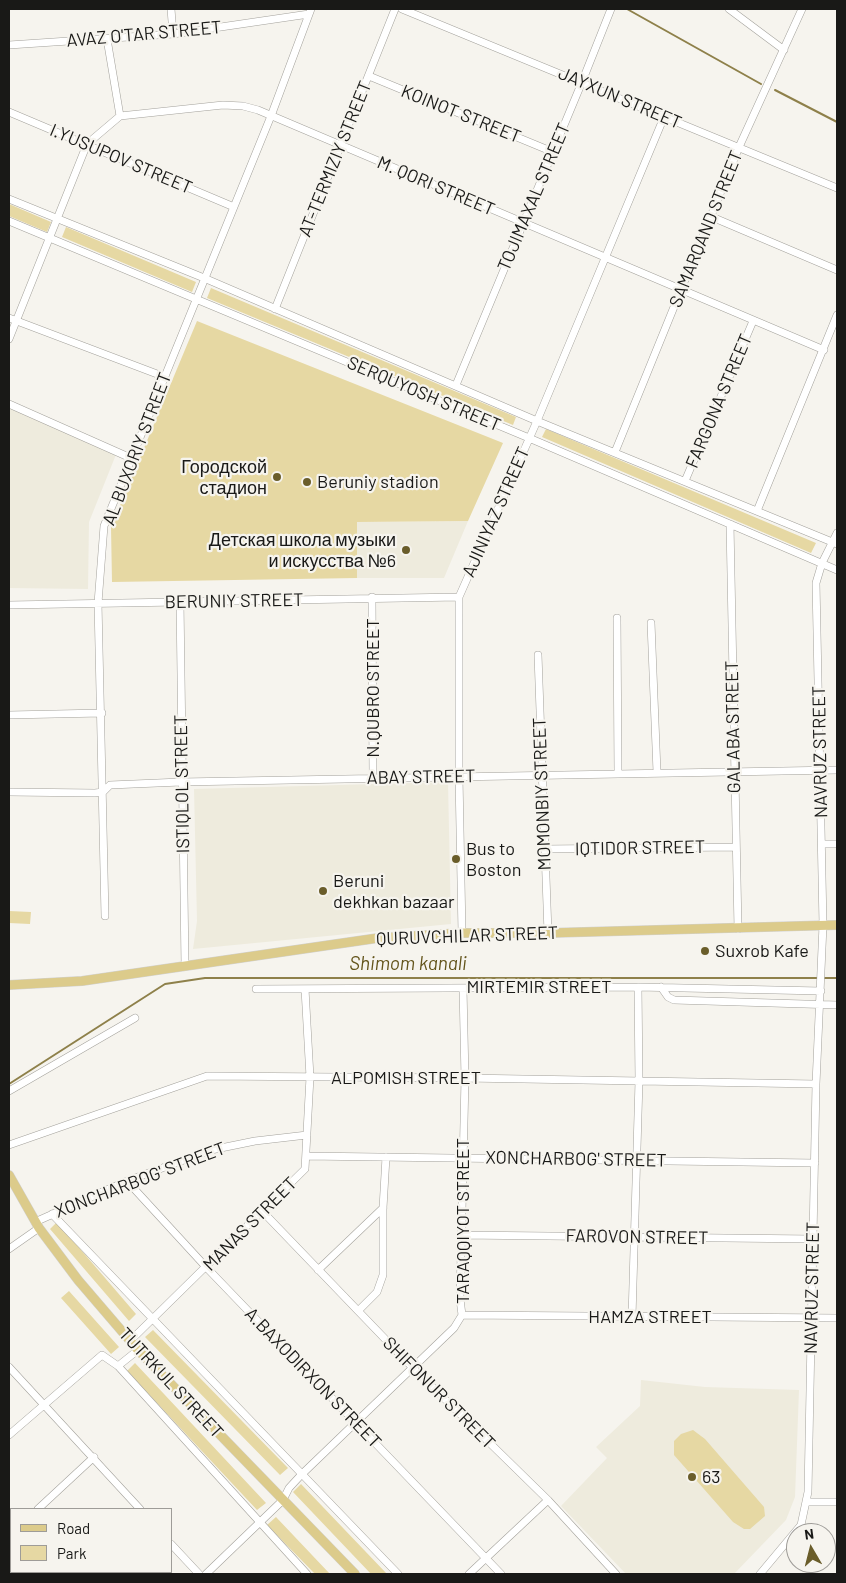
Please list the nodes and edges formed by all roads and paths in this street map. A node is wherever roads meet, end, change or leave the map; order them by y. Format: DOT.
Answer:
graph roads {
  1 [pos="171,9"];
  2 [pos="395,9"];
  3 [pos="402,9"];
  4 [pos="610,9"];
  5 [pos="729,9"];
  6 [pos="802,9"];
  7 [pos="310,11"];
  8 [pos="173,34"];
  9 [pos="107,39"];
  10 [pos="9,45"];
  11 [pos="784,50"];
  12 [pos="369,76"];
  13 [pos="582,82"];
  14 [pos="9,112"];
  15 [pos="120,116"];
  16 [pos="271,116"];
  17 [pos="664,118"];
  18 [pos="87,144"];
  19 [pos="341,145"];
  20 [pos="739,147"];
  21 [pos="554,152"];
  22 [pos="837,188"];
  23 [pos="9,199"];
  24 [pos="234,207"];
  25 [pos="712,216"];
  26 [pos="58,220"];
  27 [pos="9,221"];
  28 [pos="523,223"];
  29 [pos="50,239"];
  30 [pos="604,258"];
  31 [pos="837,270"];
  32 [pos="204,278"];
  33 [pos="682,290"];
  34 [pos="196,299"];
  35 [pos="275,309"];
  36 [pos="837,315"];
  37 [pos="9,318"];
  38 [pos="16,321"];
  39 [pos="753,321"];
  40 [pos="9,339"];
  41 [pos="824,350"];
  42 [pos="165,377"];
  43 [pos="456,385"];
  44 [pos="9,404"];
  45 [pos="537,421"];
  46 [pos="529,438"];
  47 [pos="615,452"];
  48 [pos="133,459"];
  49 [pos="685,481"];
  50 [pos="757,511"];
  51 [pos="730,524"];
  52 [pos="837,534"];
  53 [pos="835,544"];
  54 [pos="822,563"];
  55 [pos="837,570"];
  56 [pos="372,597"];
  57 [pos="459,597"];
  58 [pos="180,602"];
  59 [pos="98,603"];
  60 [pos="9,605"];
  61 [pos="617,618"];
  62 [pos="651,623"];
  63 [pos="538,655"];
  64 [pos="102,713"];
  65 [pos="9,715"];
  66 [pos="734,770"];
  67 [pos="837,770"];
  68 [pos="822,771"];
  69 [pos="656,772"];
  70 [pos="618,773"];
  71 [pos="541,774"];
  72 [pos="458,777"];
  73 [pos="374,778"];
  74 [pos="181,782"];
  75 [pos="9,792"];
  76 [pos="103,792"];
  77 [pos="822,844"];
  78 [pos="837,844"];
  79 [pos="736,847"];
  80 [pos="544,849"];
  81 [pos="105,916"];
  82 [pos="823,925"];
  83 [pos="837,925"];
  84 [pos="738,929"];
  85 [pos="462,933"];
  86 [pos="548,933"];
  87 [pos="185,966"];
  88 [pos="9,985"];
  89 [pos="638,986"];
  90 [pos="661,987"];
  91 [pos="463,988"];
  92 [pos="256,989"];
  93 [pos="305,989"];
  94 [pos="822,989"];
  95 [pos="820,1005"];
  96 [pos="837,1005"];
  97 [pos="134,1018"];
  98 [pos="310,1077"];
  99 [pos="465,1078"];
  100 [pos="639,1081"];
  101 [pos="816,1084"];
  102 [pos="9,1091"];
  103 [pos="307,1135"];
  104 [pos="9,1146"];
  105 [pos="306,1156"];
  106 [pos="386,1157"];
  107 [pos="462,1158"];
  108 [pos="637,1160"];
  109 [pos="815,1163"];
  110 [pos="9,1175"];
  111 [pos="127,1181"];
  112 [pos="383,1208"];
  113 [pos="262,1211"];
  114 [pos="52,1214"];
  115 [pos="37,1225"];
  116 [pos="461,1235"];
  117 [pos="634,1238"];
  118 [pos="813,1239"];
  119 [pos="9,1249"];
  120 [pos="206,1268"];
  121 [pos="318,1270"];
  122 [pos="358,1311"];
  123 [pos="462,1315"];
  124 [pos="632,1317"];
  125 [pos="811,1317"];
  126 [pos="837,1318"];
  127 [pos="152,1321"];
  128 [pos="130,1341"];
  129 [pos="138,1350"];
  130 [pos="118,1366"];
  131 [pos="412,1367"];
  132 [pos="9,1368"];
  133 [pos="42,1405"];
  134 [pos="355,1422"];
  135 [pos="9,1435"];
  136 [pos="94,1457"];
  137 [pos="300,1475"];
  138 [pos="283,1500"];
  139 [pos="548,1500"];
  140 [pos="807,1502"];
  141 [pos="837,1502"];
  142 [pos="39,1508"];
  143 [pos="139,1508"];
  144 [pos="260,1522"];
  145 [pos="172,1545"];
  146 [pos="486,1559"];
  147 [pos="199,1574"];
  148 [pos="206,1574"];
  149 [pos="307,1574"];
  150 [pos="355,1574"];
  151 [pos="398,1574"];
  152 [pos="469,1574"];
  153 [pos="501,1574"];
  154 [pos="616,1574"];
  155 [pos="760,1574"];
  1 -- 8 [label="street"];
  2 -- 12 [label="street, AT-TERMIZIY STREET"];
  3 -- 13 [label="street, JAYXUN STREET"];
  4 -- 13 [label="street, TOJIMAXAL STREET"];
  5 -- 11 [label="street"];
  6 -- 11 [label="street, SAMARQAND STREET"];
  7 -- 8 [label="street, AVAZ O'TAR STREET"];
  7 -- 16 [label="street, AL BUXORIY STREET"];
  8 -- 9 [label="street, AVAZ O'TAR STREET"];
  9 -- 10 [label="street, AVAZ O'TAR STREET"];
  9 -- 15 [label="street"];
  11 -- 20 [label="street, SAMARQAND STREET"];
  12 -- 19 [label="street, AT-TERMIZIY STREET"];
  12 -- 21 [label="street, KOINOT STREET"];
  13 -- 17 [label="street, JAYXUN STREET"];
  13 -- 21 [label="street, TOJIMAXAL STREET"];
  14 -- 18 [label="street, I.YUSUPOV STREET"];
  15 -- 16 [label="street, M. QORI STREET"];
  15 -- 18 [label="street"];
  16 -- 19 [label="street, M. QORI STREET"];
  16 -- 24 [label="street, AL BUXORIY STREET"];
  17 -- 20 [label="street, JAYXUN STREET"];
  17 -- 30 [label="street, AJINIYAZ STREET"];
  18 -- 24 [label="street, I.YUSUPOV STREET"];
  18 -- 26 [label="street"];
  19 -- 28 [label="street, M. QORI STREET"];
  19 -- 35 [label="street, AT-TERMIZIY STREET"];
  20 -- 22 [label="street, JAYXUN STREET"];
  20 -- 25 [label="street, SAMARQAND STREET"];
  21 -- 28 [label="street, TOJIMAXAL STREET"];
  23 -- 26 [label="street, SERQUYOSH STREET"];
  24 -- 32 [label="street, AL BUXORIY STREET"];
  25 -- 31 [label="street"];
  25 -- 33 [label="street, SAMARQAND STREET"];
  26 -- 29 [label="street"];
  26 -- 32 [label="street, SERQUYOSH STREET"];
  27 -- 29 [label="street, SERQUYOSH STREET"];
  28 -- 30 [label="street, M. QORI STREET"];
  28 -- 43 [label="street, TOJIMAXAL STREET"];
  29 -- 34 [label="street, SERQUYOSH STREET"];
  29 -- 38 [label="street"];
  30 -- 33 [label="street, M. QORI STREET"];
  30 -- 45 [label="street, AJINIYAZ STREET"];
  32 -- 34 [label="street, AL BUXORIY STREET"];
  32 -- 35 [label="street, SERQUYOSH STREET"];
  33 -- 39 [label="street, M. QORI STREET"];
  33 -- 47 [label="street, SAMARQAND STREET"];
  34 -- 42 [label="street, AL BUXORIY STREET"];
  34 -- 46 [label="street, SERQUYOSH STREET"];
  35 -- 43 [label="street, SERQUYOSH STREET"];
  36 -- 41 [label="street"];
  37 -- 38 [label="street"];
  38 -- 40 [label="street"];
  38 -- 42 [label="street"];
  39 -- 41 [label="street, M. QORI STREET"];
  39 -- 49 [label="street, FARGONA STREET"];
  41 -- 50 [label="street"];
  42 -- 48 [label="street, AL BUXORIY STREET"];
  43 -- 45 [label="street, SERQUYOSH STREET"];
  44 -- 48 [label="street"];
  45 -- 46 [label="street, AJINIYAZ STREET"];
  45 -- 47 [label="street, SERQUYOSH STREET"];
  46 -- 51 [label="street, SERQUYOSH STREET"];
  46 -- 57 [label="street, AJINIYAZ STREET"];
  47 -- 49 [label="street, SERQUYOSH STREET"];
  48 -- 59 [label="street, AL BUXORIY STREET"];
  49 -- 50 [label="street, SERQUYOSH STREET"];
  50 -- 53 [label="street, SERQUYOSH STREET"];
  51 -- 54 [label="street, SERQUYOSH STREET"];
  51 -- 66 [label="street, GALABA STREET"];
  52 -- 53 [label="street, NAVRUZ STREET"];
  53 -- 54 [label="street, NAVRUZ STREET"];
  54 -- 55 [label="street, SERQUYOSH STREET"];
  54 -- 68 [label="street, NAVRUZ STREET"];
  56 -- 57 [label="street, BERUNIY STREET"];
  56 -- 58 [label="street, BERUNIY STREET"];
  56 -- 73 [label="street, N.QUBRO STREET"];
  57 -- 72 [label="street, AJINIYAZ STREET"];
  58 -- 59 [label="street, BERUNIY STREET"];
  58 -- 74 [label="street, ISTIQLOL STREET"];
  59 -- 60 [label="street, BERUNIY STREET"];
  59 -- 64 [label="street, AL BUXORIY STREET"];
  61 -- 70 [label="street"];
  62 -- 69 [label="street"];
  63 -- 71 [label="street, MOMONBIY STREET"];
  64 -- 65 [label="street"];
  64 -- 76 [label="street, AL BUXORIY STREET"];
  66 -- 68 [label="street, ABAY STREET"];
  66 -- 69 [label="street, ABAY STREET"];
  66 -- 79 [label="street, GALABA STREET"];
  67 -- 68 [label="street, ABAY STREET"];
  68 -- 77 [label="street, NAVRUZ STREET"];
  69 -- 70 [label="street, ABAY STREET"];
  70 -- 71 [label="street, ABAY STREET"];
  71 -- 72 [label="street, ABAY STREET"];
  71 -- 80 [label="street, MOMONBIY STREET"];
  72 -- 73 [label="street, ABAY STREET"];
  72 -- 85 [label="street, AJINIYAZ STREET"];
  73 -- 74 [label="street, ABAY STREET"];
  74 -- 76 [label="street, ABAY STREET"];
  74 -- 87 [label="street, ISTIQLOL STREET"];
  75 -- 76 [label="street, ABAY STREET"];
  76 -- 81 [label="street, AL BUXORIY STREET"];
  77 -- 78 [label="street"];
  77 -- 82 [label="street, NAVRUZ STREET"];
  79 -- 80 [label="street, IQTIDOR STREET"];
  79 -- 84 [label="street, GALABA STREET"];
  80 -- 86 [label="street, MOMONBIY STREET"];
  82 -- 83 [label="main road, QURUVCHILAR STREET"];
  82 -- 84 [label="main road, QURUVCHILAR STREET"];
  82 -- 94 [label="street, NAVRUZ STREET"];
  84 -- 86 [label="main road, QURUVCHILAR STREET"];
  85 -- 86 [label="main road, QURUVCHILAR STREET"];
  85 -- 87 [label="main road, QURUVCHILAR STREET"];
  87 -- 88 [label="main road, QURUVCHILAR STREET"];
  89 -- 90 [label="street, MIRTEMIR STREET"];
  89 -- 91 [label="street, MIRTEMIR STREET"];
  89 -- 100 [label="street"];
  90 -- 94 [label="street, MIRTEMIR STREET"];
  90 -- 95 [label="street"];
  91 -- 93 [label="street, MIRTEMIR STREET"];
  91 -- 99 [label="street, TARAQQIYOT STREET"];
  92 -- 93 [label="street, MIRTEMIR STREET"];
  93 -- 98 [label="street, MANAS STREET"];
  94 -- 95 [label="street, NAVRUZ STREET"];
  95 -- 96 [label="street"];
  95 -- 101 [label="street, NAVRUZ STREET"];
  97 -- 102 [label="street"];
  98 -- 99 [label="street, ALPOMISH STREET"];
  98 -- 103 [label="street, MANAS STREET"];
  98 -- 104 [label="street, ALPOMISH STREET"];
  99 -- 100 [label="street, ALPOMISH STREET"];
  99 -- 107 [label="street, TARAQQIYOT STREET"];
  100 -- 101 [label="street, ALPOMISH STREET"];
  100 -- 108 [label="street"];
  101 -- 109 [label="street, NAVRUZ STREET"];
  103 -- 105 [label="street, MANAS STREET"];
  103 -- 111 [label="street, XONCHARBOG' STREET"];
  105 -- 106 [label="street, XONCHARBOG' STREET"];
  105 -- 113 [label="street, MANAS STREET"];
  106 -- 107 [label="street, XONCHARBOG' STREET"];
  106 -- 112 [label="street"];
  107 -- 108 [label="street, XONCHARBOG' STREET"];
  107 -- 116 [label="street, TARAQQIYOT STREET"];
  108 -- 109 [label="street, XONCHARBOG' STREET"];
  108 -- 117 [label="street"];
  109 -- 118 [label="street, NAVRUZ STREET"];
  110 -- 115 [label="main road, TUTRKUL STREET"];
  111 -- 114 [label="street, XONCHARBOG' STREET"];
  111 -- 120 [label="street, A.BAXODIRXON STREET"];
  112 -- 121 [label="street"];
  112 -- 122 [label="street"];
  113 -- 120 [label="street, MANAS STREET"];
  113 -- 121 [label="street, SHIFONUR STREET"];
  114 -- 115 [label="street, XONCHARBOG' STREET"];
  114 -- 127 [label="street"];
  115 -- 119 [label="street, XONCHARBOG' STREET"];
  115 -- 128 [label="main road, TUTRKUL STREET"];
  116 -- 117 [label="street, FAROVON STREET"];
  116 -- 123 [label="street, TARAQQIYOT STREET"];
  117 -- 118 [label="street, FAROVON STREET"];
  117 -- 124 [label="street"];
  118 -- 125 [label="street, NAVRUZ STREET"];
  120 -- 127 [label="street, MANAS STREET"];
  120 -- 134 [label="street, A.BAXODIRXON STREET"];
  121 -- 122 [label="street, SHIFONUR STREET"];
  122 -- 131 [label="street, SHIFONUR STREET"];
  123 -- 124 [label="street, HAMZA STREET"];
  123 -- 131 [label="street, TARAQQIYOT STREET"];
  124 -- 125 [label="street, HAMZA STREET"];
  125 -- 126 [label="street, HAMZA STREET"];
  125 -- 140 [label="street, NAVRUZ STREET"];
  127 -- 128 [label="street, MANAS STREET"];
  127 -- 137 [label="street"];
  128 -- 129 [label="main road, TUTRKUL STREET"];
  129 -- 130 [label="street"];
  129 -- 138 [label="main road, TUTRKUL STREET"];
  130 -- 133 [label="street"];
  130 -- 144 [label="street"];
  131 -- 134 [label="street, TARAQQIYOT STREET"];
  131 -- 139 [label="street, SHIFONUR STREET"];
  132 -- 133 [label="street"];
  133 -- 135 [label="street"];
  133 -- 136 [label="street"];
  134 -- 137 [label="street, TARAQQIYOT STREET"];
  134 -- 146 [label="street, A.BAXODIRXON STREET"];
  136 -- 142 [label="street"];
  136 -- 143 [label="street"];
  137 -- 138 [label="street, TARAQQIYOT STREET"];
  137 -- 151 [label="street"];
  138 -- 144 [label="street, TARAQQIYOT STREET"];
  138 -- 150 [label="main road, TUTRKUL STREET"];
  139 -- 146 [label="street"];
  139 -- 154 [label="street, SHIFONUR STREET"];
  140 -- 141 [label="street"];
  140 -- 155 [label="street, NAVRUZ STREET"];
  144 -- 148 [label="street, TARAQQIYOT STREET"];
  144 -- 149 [label="street"];
  145 -- 147 [label="street"];
  146 -- 152 [label="street"];
  146 -- 153 [label="street, A.BAXODIRXON STREET"];
}
